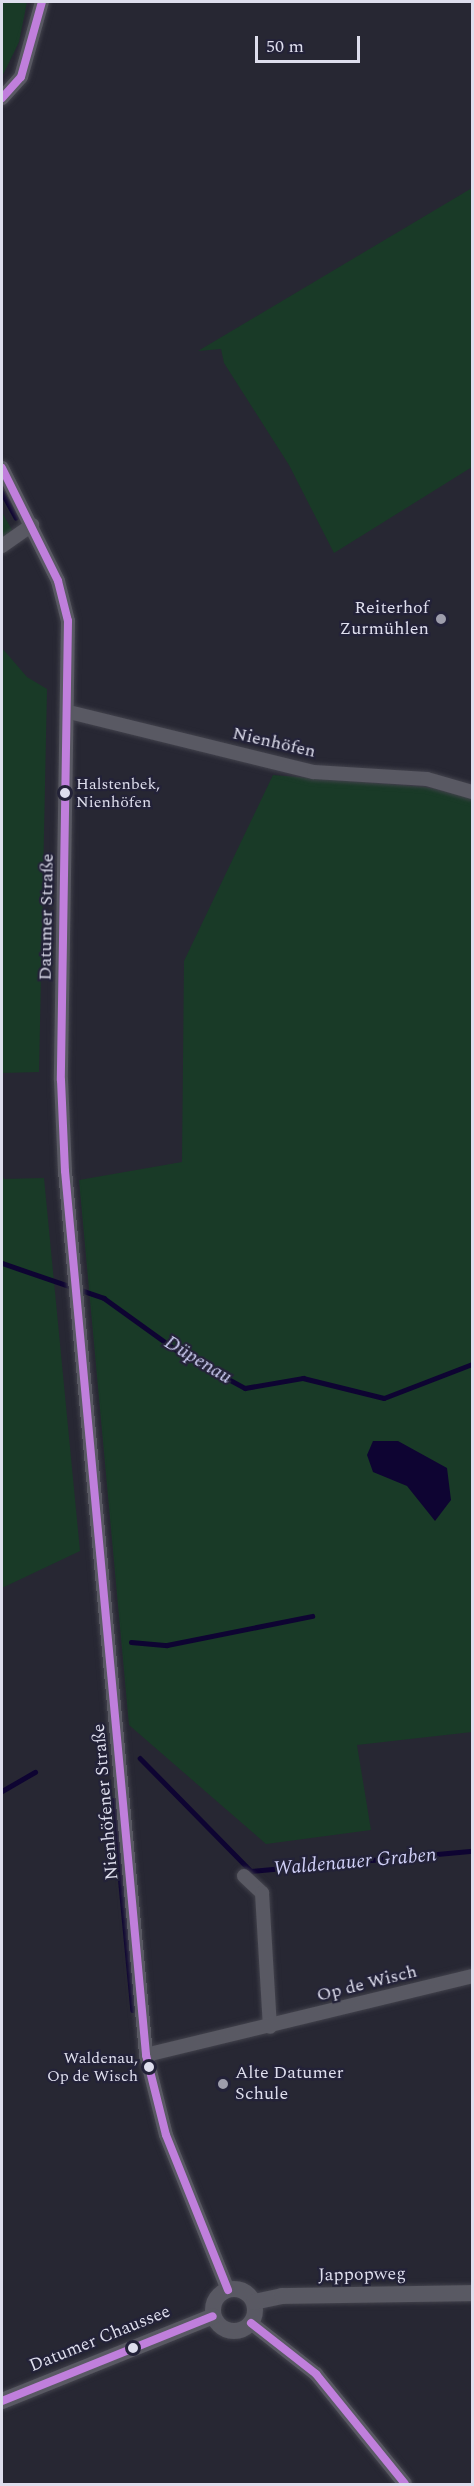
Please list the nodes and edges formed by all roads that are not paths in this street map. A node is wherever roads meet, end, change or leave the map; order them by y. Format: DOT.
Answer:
graph roads {
  1 [pos="42,2"];
  2 [pos="2,98"];
  3 [pos="2,468"];
  4 [pos="32,525"];
  5 [pos="2,546"];
  6 [pos="69,712"];
  7 [pos="472,792"];
  8 [pos="76,1297"];
  9 [pos="244,1876"];
  10 [pos="472,1976"];
  11 [pos="270,2027"];
  12 [pos="146,2055"];
  13 [pos="228,2290"];
  14 [pos="472,2294"];
  15 [pos="254,2302"];
  16 [pos="213,2316"];
  17 [pos="251,2324"];
  18 [pos="2,2401"];
  19 [pos="405,2484"];
  1 -- 2 [label="street"];
  3 -- 4 [label="street, Datumer Straße"];
  4 -- 5 [label="street"];
  4 -- 6 [label="street, Datumer Straße"];
  6 -- 7 [label="street, Nienhöfen"];
  6 -- 8 [label="street, Datumer Straße"];
  8 -- 12 [label="street, Nienhöfener Straße"];
  9 -- 11 [label="street"];
  10 -- 11 [label="street, Op de Wisch"];
  11 -- 12 [label="street, Op de Wisch"];
  12 -- 13 [label="street, Nienhöfener Straße"];
  13 -- 15 [label="street"];
  13 -- 16 [label="street"];
  14 -- 15 [label="street, Jappopweg"];
  15 -- 17 [label="street"];
  16 -- 17 [label="street"];
  16 -- 18 [label="street, Datumer Chaussee"];
  17 -- 19 [label="street"];
}
